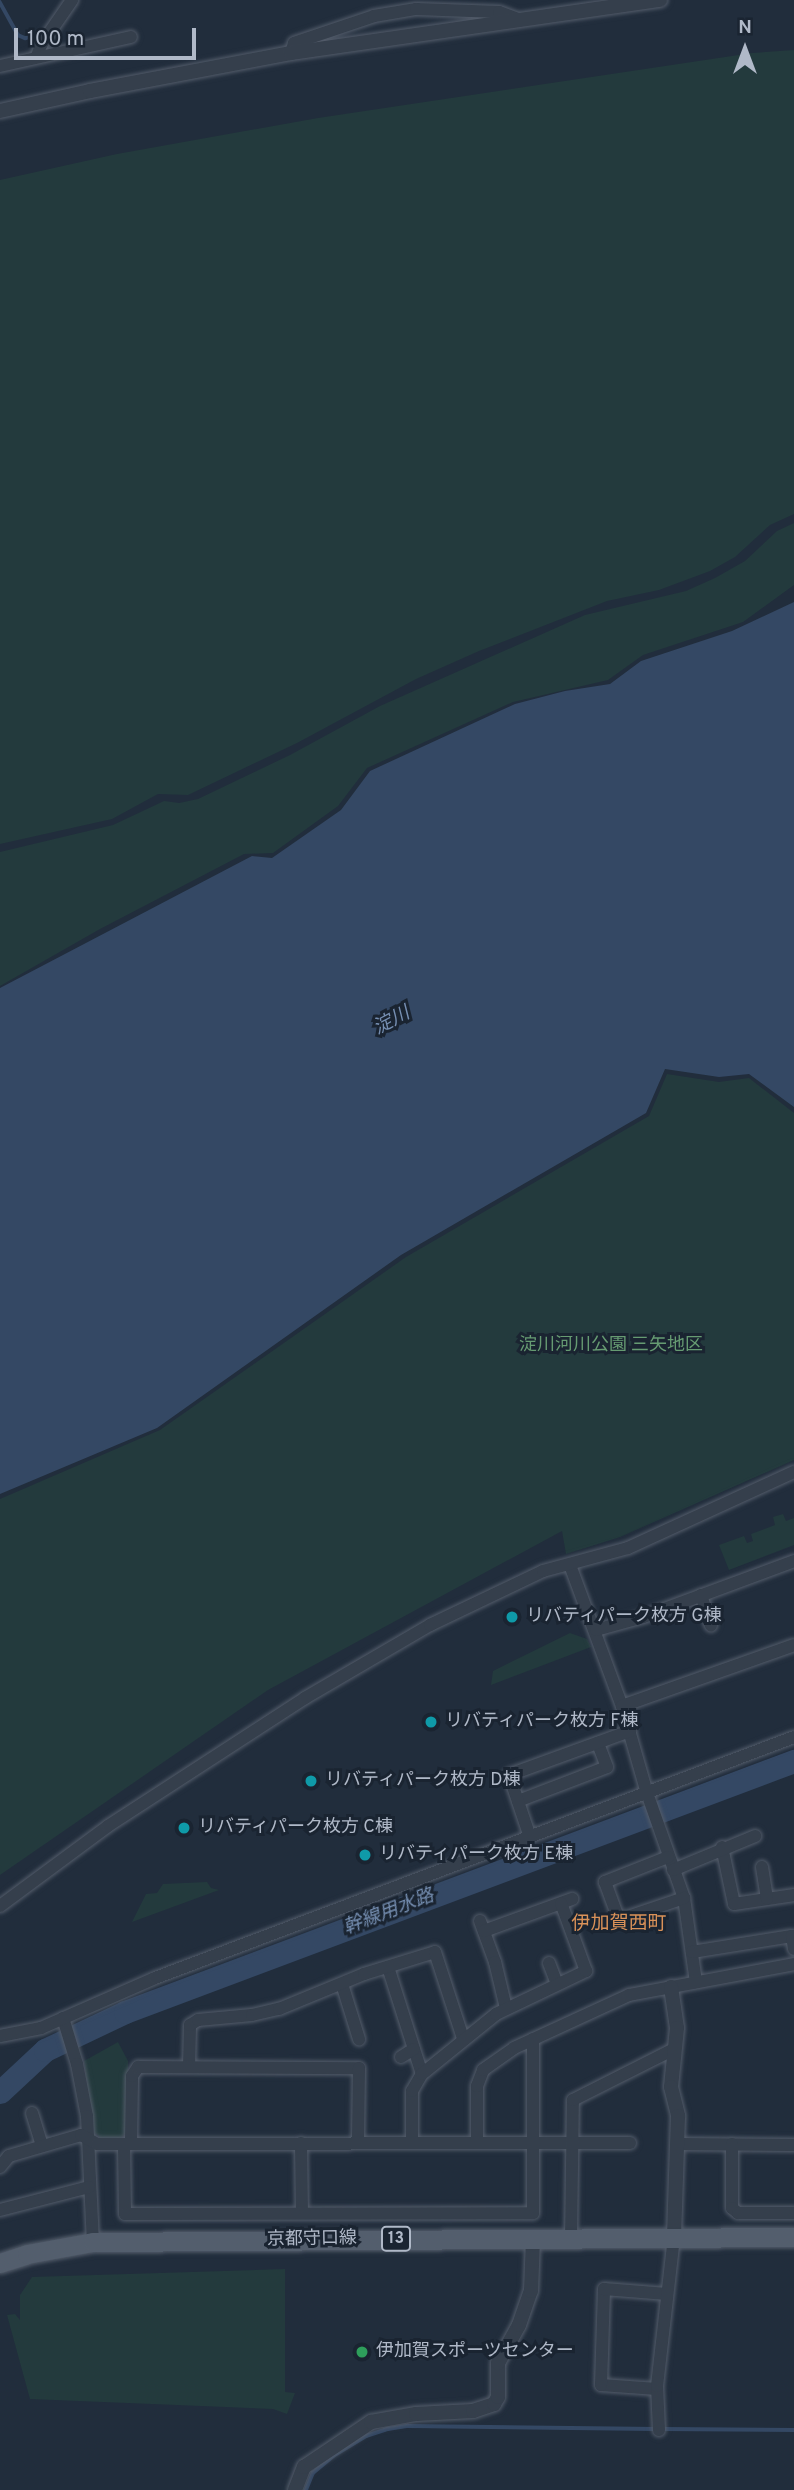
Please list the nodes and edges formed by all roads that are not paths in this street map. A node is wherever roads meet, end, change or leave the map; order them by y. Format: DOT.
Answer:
graph roads {
  1 [pos="72,0"];
  2 [pos="660,0"];
  3 [pos="518,19"];
  4 [pos="131,37"];
  5 [pos="291,53"];
  6 [pos="37,56"];
  7 [pos="0,66"];
  8 [pos="0,111"];
  9 [pos="794,1474"];
  10 [pos="794,1561"];
  11 [pos="570,1564"];
  12 [pos="701,1595"];
  13 [pos="711,1625"];
  14 [pos="596,1630"];
  15 [pos="794,1645"];
  16 [pos="622,1706"];
  17 [pos="629,1731"];
  18 [pos="794,1737"];
  19 [pos="598,1743"];
  20 [pos="647,1793"];
  21 [pos="518,1801"];
  22 [pos="755,1836"];
  23 [pos="530,1837"];
  24 [pos="722,1847"];
  25 [pos="671,1864"];
  26 [pos="762,1867"];
  27 [pos="794,1895"];
  28 [pos="684,1898"];
  29 [pos="768,1899"];
  30 [pos="0,1906"];
  31 [pos="794,1950"];
  32 [pos="692,1952"];
  33 [pos="550,1963"];
  34 [pos="794,1964"];
  35 [pos="388,1966"];
  36 [pos="696,1982"];
  37 [pos="342,1984"];
  38 [pos="557,1984"];
  39 [pos="671,1987"];
  40 [pos="506,2008"];
  41 [pos="63,2018"];
  42 [pos="0,2036"];
  43 [pos="463,2038"];
  44 [pos="359,2039"];
  45 [pos="533,2039"];
  46 [pos="414,2049"];
  47 [pos="674,2049"];
  48 [pos="401,2057"];
  49 [pos="189,2067"];
  50 [pos="422,2074"];
  51 [pos="32,2113"];
  52 [pos="89,2140"];
  53 [pos="128,2143"];
  54 [pos="301,2143"];
  55 [pos="358,2143"];
  56 [pos="412,2143"];
  57 [pos="477,2143"];
  58 [pos="533,2143"];
  59 [pos="572,2143"];
  60 [pos="629,2143"];
  61 [pos="677,2144"];
  62 [pos="732,2144"];
  63 [pos="794,2145"];
  64 [pos="42,2146"];
  65 [pos="0,2167"];
  66 [pos="89,2187"];
  67 [pos="0,2210"];
  68 [pos="302,2213"];
  69 [pos="794,2213"];
  70 [pos="674,2237"];
  71 [pos="794,2237"];
  72 [pos="533,2238"];
  73 [pos="570,2238"];
  74 [pos="93,2242"];
  75 [pos="0,2263"];
  76 [pos="667,2294"];
  77 [pos="657,2389"];
  78 [pos="659,2430"];
  79 [pos="295,2490"];
  1 -- 6 [label="street"];
  2 -- 3 [label="street"];
  3 -- 5 [label="street"];
  3 -- 5 [label="street"];
  4 -- 6 [label="street"];
  5 -- 8 [label="street"];
  6 -- 7 [label="street"];
  9 -- 11 [label="street"];
  10 -- 12 [label="street"];
  11 -- 14 [label="street"];
  11 -- 30 [label="street"];
  12 -- 13 [label="street"];
  12 -- 14 [label="street"];
  14 -- 16 [label="street"];
  15 -- 16 [label="street"];
  16 -- 17 [label="street"];
  17 -- 19 [label="street"];
  17 -- 20 [label="street"];
  18 -- 20 [label="street"];
  19 -- 21 [label="street"];
  19 -- 21 [label="street"];
  20 -- 23 [label="street"];
  20 -- 25 [label="street"];
  21 -- 23 [label="street"];
  22 -- 24 [label="street"];
  23 -- 41 [label="street"];
  24 -- 25 [label="street"];
  24 -- 29 [label="street"];
  25 -- 28 [label="street"];
  25 -- 28 [label="street"];
  26 -- 29 [label="street"];
  27 -- 29 [label="street"];
  28 -- 32 [label="street"];
  31 -- 32 [label="street"];
  32 -- 36 [label="street"];
  33 -- 38 [label="street"];
  34 -- 36 [label="street"];
  35 -- 37 [label="street"];
  35 -- 43 [label="street"];
  35 -- 46 [label="street"];
  36 -- 39 [label="street"];
  37 -- 44 [label="street"];
  37 -- 49 [label="street"];
  38 -- 40 [label="street"];
  38 -- 40 [label="street"];
  39 -- 45 [label="street"];
  39 -- 47 [label="street"];
  40 -- 43 [label="street"];
  41 -- 42 [label="street"];
  41 -- 52 [label="street"];
  43 -- 50 [label="street"];
  45 -- 57 [label="street"];
  45 -- 58 [label="street"];
  46 -- 48 [label="street"];
  46 -- 50 [label="street"];
  47 -- 59 [label="street"];
  47 -- 61 [label="street"];
  49 -- 53 [label="street"];
  49 -- 55 [label="street"];
  50 -- 56 [label="street"];
  51 -- 64 [label="street"];
  52 -- 53 [label="street"];
  52 -- 64 [label="street"];
  52 -- 66 [label="street"];
  53 -- 54 [label="street"];
  53 -- 68 [label="street"];
  54 -- 55 [label="street"];
  54 -- 68 [label="street"];
  55 -- 56 [label="street"];
  56 -- 57 [label="street"];
  57 -- 58 [label="street"];
  58 -- 59 [label="street"];
  58 -- 68 [label="street"];
  59 -- 60 [label="street"];
  59 -- 73 [label="street"];
  61 -- 62 [label="street"];
  61 -- 70 [label="street"];
  62 -- 63 [label="street"];
  62 -- 69 [label="street"];
  64 -- 65 [label="street"];
  66 -- 67 [label="street"];
  66 -- 74 [label="street"];
  70 -- 71 [label="main road, 京都守口線 / 13"];
  70 -- 73 [label="main road, 京都守口線 / 13"];
  70 -- 76 [label="street"];
  72 -- 73 [label="main road, 京都守口線 / 13"];
  72 -- 74 [label="main road, 京都守口線 / 13"];
  72 -- 79 [label="street"];
  74 -- 75 [label="main road, 京都守口線 / 13"];
  76 -- 77 [label="street"];
  76 -- 77 [label="street"];
  77 -- 78 [label="street"];
}
